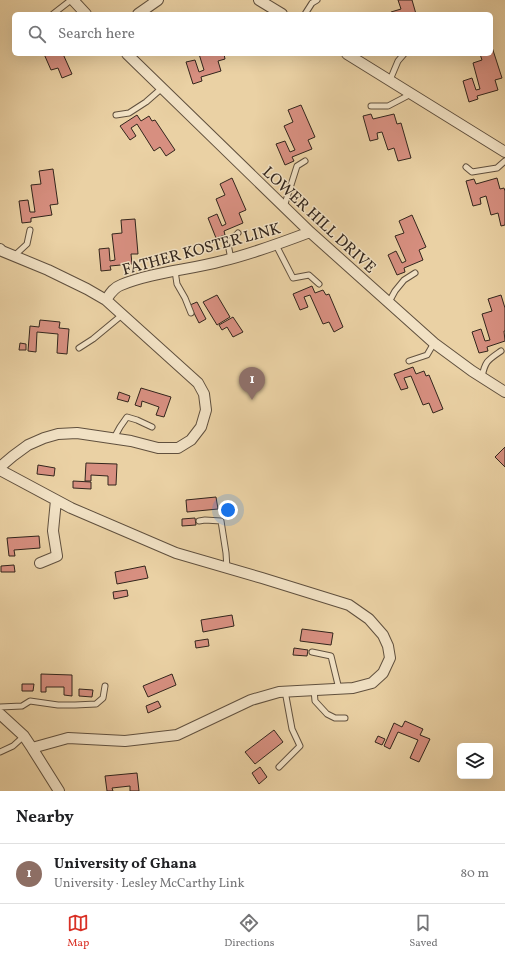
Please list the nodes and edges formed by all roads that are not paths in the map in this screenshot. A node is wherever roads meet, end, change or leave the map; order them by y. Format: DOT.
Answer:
graph roads {
  1 [pos="72,0"];
  2 [pos="157,0"];
  3 [pos="259,0"];
  4 [pos="317,0"];
  5 [pos="56,12"];
  6 [pos="84,12"];
  7 [pos="141,12"];
  8 [pos="279,12"];
  9 [pos="306,12"];
  10 [pos="129,56"];
  11 [pos="350,56"];
  12 [pos="402,56"];
  13 [pos="390,80"];
  14 [pos="162,88"];
  15 [pos="412,94"];
  16 [pos="370,106"];
  17 [pos="116,115"];
  18 [pos="505,152"];
  19 [pos="306,161"];
  20 [pos="505,161"];
  21 [pos="466,167"];
  22 [pos="284,207"];
  23 [pos="30,230"];
  24 [pos="310,232"];
  25 [pos="238,233"];
  26 [pos="276,245"];
  27 [pos="1,250"];
  28 [pos="14,256"];
  29 [pos="231,259"];
  30 [pos="175,271"];
  31 [pos="415,273"];
  32 [pos="319,284"];
  33 [pos="106,300"];
  34 [pos="389,302"];
  35 [pos="191,313"];
  36 [pos="122,315"];
  37 [pos="434,343"];
  38 [pos="79,348"];
  39 [pos="501,351"];
  40 [pos="409,361"];
  41 [pos="482,377"];
  42 [pos="505,392"];
  43 [pos="152,427"];
  44 [pos="114,438"];
  45 [pos="0,467"];
  46 [pos="0,470"];
  47 [pos="56,500"];
  48 [pos="199,521"];
  49 [pos="40,563"];
  50 [pos="227,568"];
  51 [pos="312,652"];
  52 [pos="105,686"];
  53 [pos="339,689"];
  54 [pos="314,690"];
  55 [pos="285,692"];
  56 [pos="0,707"];
  57 [pos="0,714"];
  58 [pos="345,718"];
  59 [pos="24,736"];
  60 [pos="32,748"];
  61 [pos="0,752"];
  62 [pos="279,767"];
  63 [pos="58,791"];
  1 -- 5 [label="lane"];
  1 -- 6 [label="street"];
  2 -- 7 [label="street"];
  3 -- 8 [label="street"];
  4 -- 9 [label="lane"];
  10 -- 14 [label="street, LOWER HILL DRIVE"];
  11 -- 13 [label="street"];
  12 -- 13 [label="lane"];
  13 -- 15 [label="street"];
  14 -- 17 [label="lane"];
  14 -- 22 [label="street, LOWER HILL DRIVE"];
  15 -- 16 [label="lane"];
  15 -- 18 [label="street"];
  19 -- 22 [label="lane"];
  20 -- 21 [label="lane"];
  22 -- 24 [label="street, LOWER HILL DRIVE"];
  23 -- 28 [label="lane"];
  24 -- 26 [label="street, FATHER KOSTER LINK"];
  24 -- 34 [label="street, LOWER HILL DRIVE"];
  25 -- 29 [label="lane"];
  26 -- 29 [label="street, FATHER KOSTER LINK"];
  26 -- 32 [label="lane"];
  27 -- 28 [label="street"];
  28 -- 33 [label="street"];
  29 -- 30 [label="street, FATHER KOSTER LINK"];
  30 -- 33 [label="street, FATHER KOSTER LINK"];
  30 -- 35 [label="lane"];
  31 -- 34 [label="lane"];
  33 -- 36 [label="street"];
  34 -- 37 [label="street, LOWER HILL DRIVE"];
  36 -- 38 [label="lane"];
  36 -- 44 [label="street"];
  37 -- 40 [label="lane"];
  37 -- 41 [label="street, LOWER HILL DRIVE"];
  39 -- 41 [label="lane"];
  41 -- 42 [label="street, LOWER HILL DRIVE"];
  43 -- 44 [label="lane"];
  44 -- 45 [label="street"];
  46 -- 47 [label="street"];
  47 -- 49 [label="street"];
  47 -- 50 [label="street"];
  48 -- 50 [label="lane"];
  50 -- 53 [label="street"];
  51 -- 53 [label="lane"];
  52 -- 56 [label="lane"];
  53 -- 54 [label="street"];
  54 -- 55 [label="street"];
  54 -- 58 [label="lane"];
  55 -- 60 [label="street"];
  55 -- 62 [label="lane"];
  57 -- 59 [label="street"];
  59 -- 60 [label="street"];
  59 -- 61 [label="lane"];
  60 -- 63 [label="street"];
}
